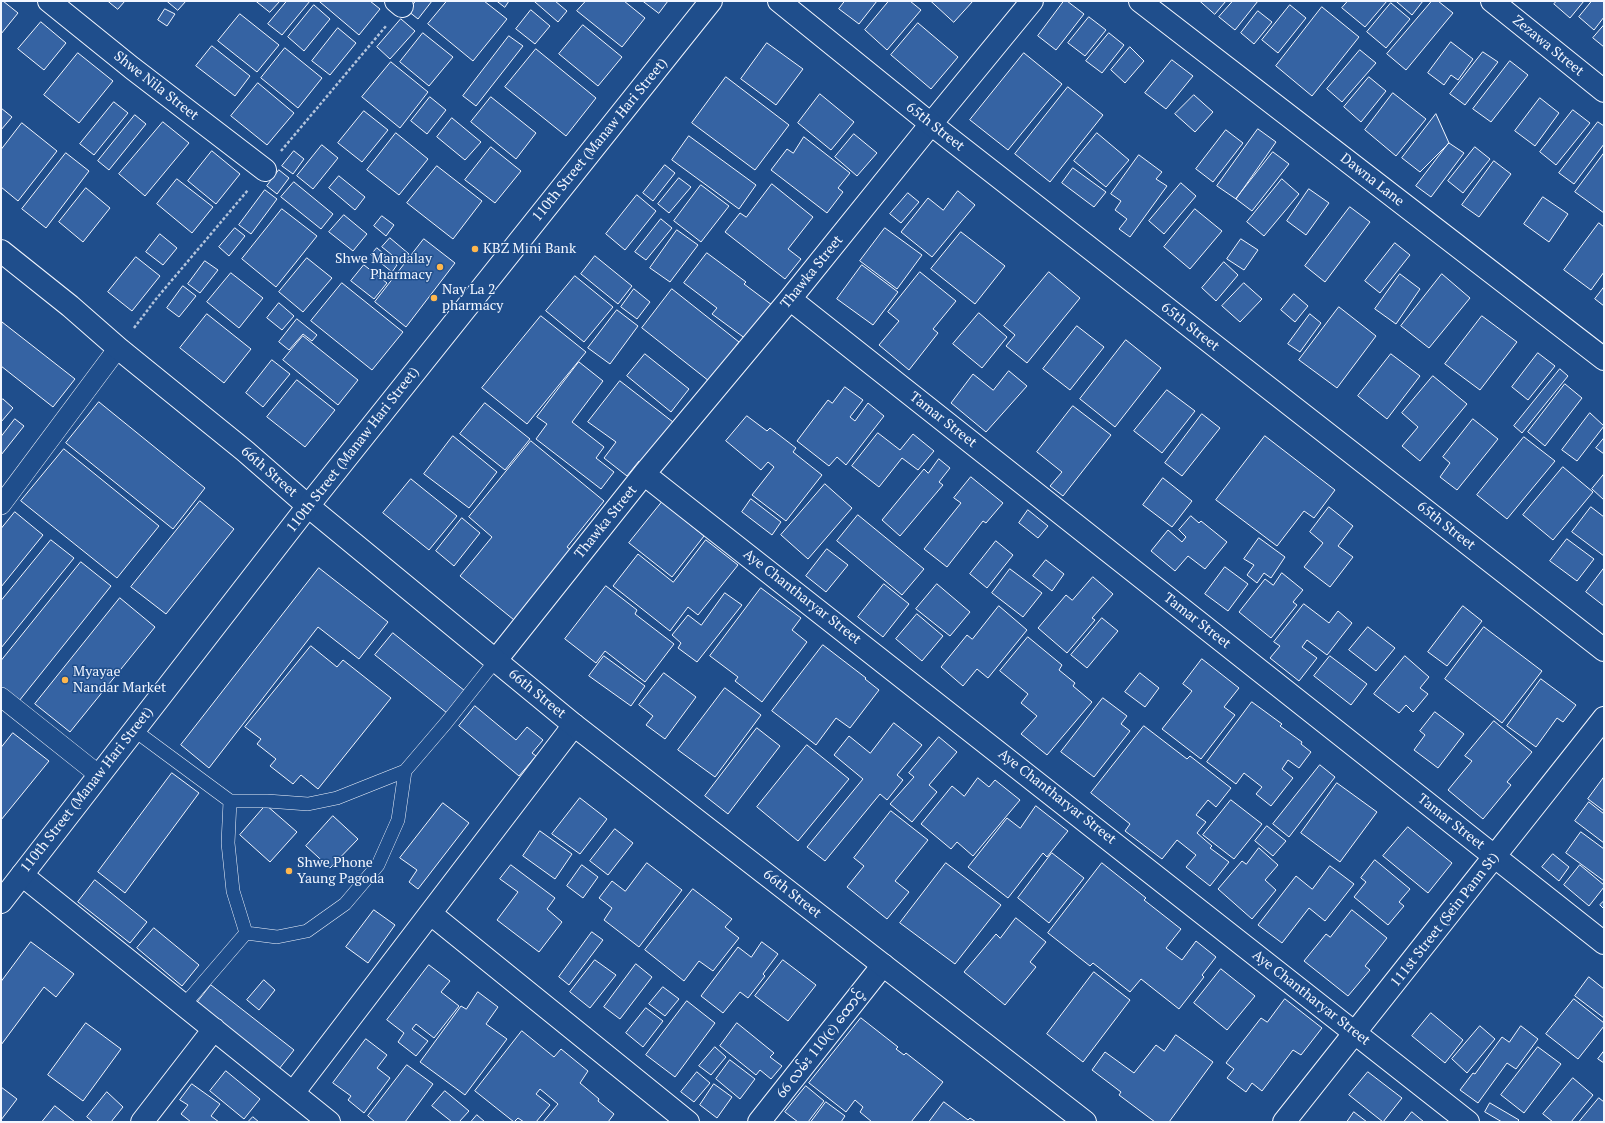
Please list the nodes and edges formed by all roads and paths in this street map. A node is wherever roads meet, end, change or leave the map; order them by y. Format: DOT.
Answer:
graph roads {
  1 [pos="48,1"];
  2 [pos="711,1"];
  3 [pos="779,1"];
  4 [pos="1032,1"];
  5 [pos="1140,1"];
  6 [pos="1492,1"];
  7 [pos="1604,90"];
  8 [pos="931,124"];
  9 [pos="265,170"];
  10 [pos="1,251"];
  11 [pos="790,299"];
  12 [pos="118,348"];
  13 [pos="1604,359"];
  14 [pos="644,474"];
  15 [pos="1,505"];
  16 [pos="308,506"];
  17 [pos="1604,650"];
  18 [pos="496,660"];
  19 [pos="1,697"];
  20 [pos="1604,718"];
  21 [pos="574,725"];
  22 [pos="134,730"];
  23 [pos="405,771"];
  24 [pos="99,775"];
  25 [pos="230,801"];
  26 [pos="1495,856"];
  27 [pos="22,875"];
  28 [pos="1,902"];
  29 [pos="431,914"];
  30 [pos="246,933"];
  31 [pos="1604,943"];
  32 [pos="883,965"];
  33 [pos="184,1005"];
  34 [pos="214,1029"];
  35 [pos="1356,1032"];
  36 [pos="293,1093"];
  37 [pos="142,1122"];
  38 [pos="329,1122"];
  39 [pos="688,1122"];
  40 [pos="759,1122"];
  41 [pos="1085,1122"];
  42 [pos="1284,1122"];
  43 [pos="1468,1122"];
  1 -- 9 [label="street, Shwe Nila Street"];
  2 -- 16 [label="street, 110th Street (Manaw Hari Street)"];
  3 -- 8 [label="street, 65th Street"];
  4 -- 8 [label="street, Thawka Street"];
  5 -- 13 [label="street, Dawna Lane"];
  6 -- 7 [label="street, Zezawa Street"];
  8 -- 11 [label="street, Thawka Street"];
  8 -- 17 [label="street, 65th Street"];
  10 -- 12 [label="street, 66th Street"];
  11 -- 14 [label="street, Thawka Street"];
  11 -- 26 [label="street, Tamar Street"];
  12 -- 15 [label="street"];
  12 -- 16 [label="street, 66th Street"];
  14 -- 18 [label="street, Thawka Street"];
  14 -- 35 [label="street, Aye Chantharyar Street"];
  16 -- 18 [label="street, 66th Street"];
  16 -- 22 [label="street, 110th Street (Manaw Hari Street)"];
  18 -- 21 [label="street, 66th Street"];
  18 -- 23 [label="lane, Thawka Street"];
  19 -- 24 [label="street"];
  20 -- 26 [label="street, 111st Street (Sein Pann St)"];
  21 -- 29 [label="street"];
  21 -- 32 [label="street, 66th Street"];
  22 -- 24 [label="street, 110th Street (Manaw Hari Street)"];
  22 -- 25 [label="lane"];
  23 -- 25 [label="lane"];
  23 -- 30 [label="lane"];
  24 -- 27 [label="street, 110th Street (Manaw Hari Street)"];
  25 -- 30 [label="lane"];
  26 -- 31 [label="street, Tamar Street"];
  26 -- 35 [label="street, 111st Street (Sein Pann St)"];
  27 -- 28 [label="street, 110th Street (Manaw Hari Street)"];
  27 -- 33 [label="street"];
  29 -- 36 [label="street"];
  29 -- 39 [label="street"];
  30 -- 33 [label="lane"];
  32 -- 40 [label="street, 66 လမ်း 110(c) ထောင့်"];
  32 -- 41 [label="street, 66th Street"];
  33 -- 34 [label="street"];
  34 -- 36 [label="street"];
  34 -- 37 [label="street"];
  35 -- 42 [label="street, 111st Street (Sein Pann St)"];
  35 -- 43 [label="street, Aye Chantharyar Street"];
  36 -- 38 [label="street"];
}
